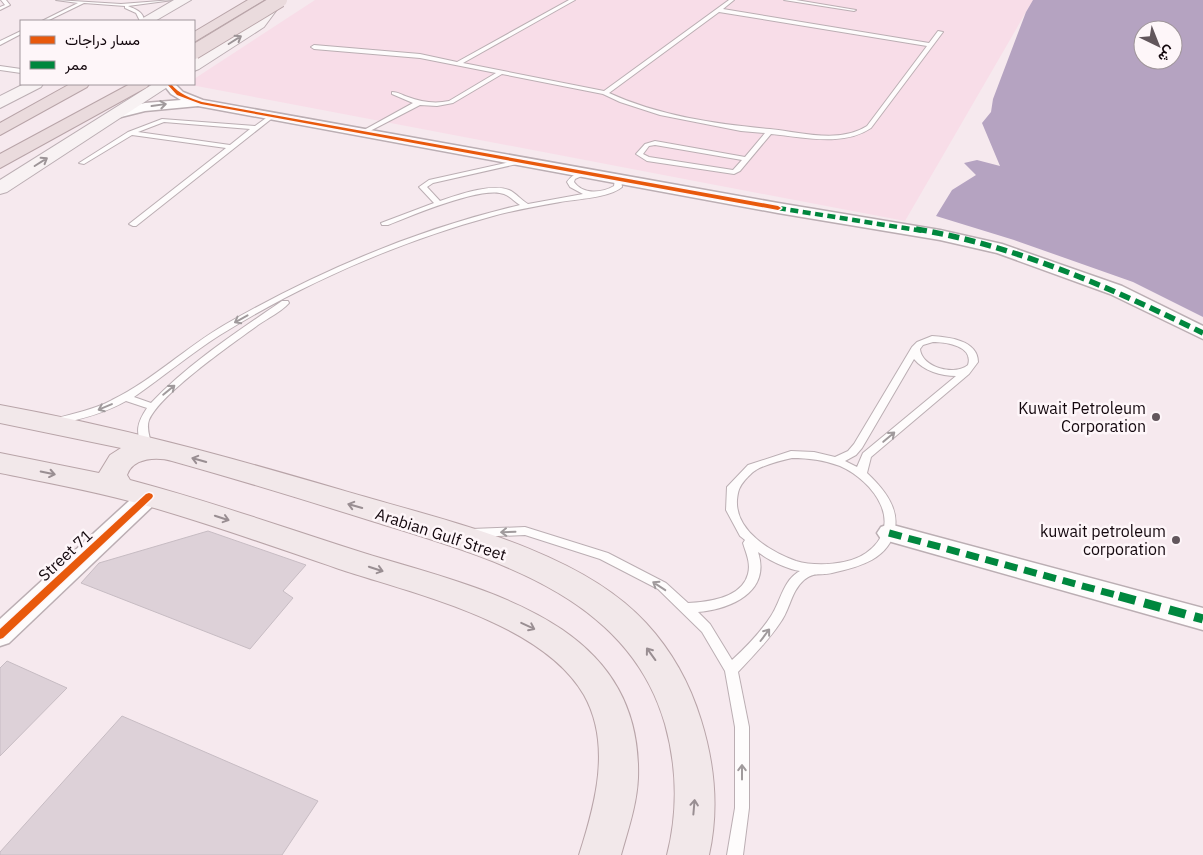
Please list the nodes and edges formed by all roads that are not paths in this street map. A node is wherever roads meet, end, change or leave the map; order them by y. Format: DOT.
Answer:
graph roads {
  1 [pos="3,0"];
  2 [pos="58,0"];
  3 [pos="171,0"];
  4 [pos="184,0"];
  5 [pos="257,0"];
  6 [pos="278,0"];
  7 [pos="573,0"];
  8 [pos="732,0"];
  9 [pos="786,0"];
  10 [pos="83,2"];
  11 [pos="121,5"];
  12 [pos="0,9"];
  13 [pos="719,10"];
  14 [pos="854,10"];
  15 [pos="46,20"];
  16 [pos="143,20"];
  17 [pos="145,20"];
  18 [pos="20,32"];
  19 [pos="940,32"];
  20 [pos="195,37"];
  21 [pos="0,42"];
  22 [pos="930,46"];
  23 [pos="314,47"];
  24 [pos="195,51"];
  25 [pos="457,64"];
  26 [pos="195,65"];
  27 [pos="0,68"];
  28 [pos="20,71"];
  29 [pos="500,72"];
  30 [pos="33,85"];
  31 [pos="79,85"];
  32 [pos="162,85"];
  33 [pos="170,85"];
  34 [pos="129,86"];
  35 [pos="394,93"];
  36 [pos="605,93"];
  37 [pos="202,102"];
  38 [pos="420,102"];
  39 [pos="0,104"];
  40 [pos="117,114"];
  41 [pos="273,115"];
  42 [pos="255,128"];
  43 [pos="0,130"];
  44 [pos="366,131"];
  45 [pos="770,131"];
  46 [pos="130,134"];
  47 [pos="231,147"];
  48 [pos="0,155"];
  49 [pos="729,156"];
  50 [pos="747,159"];
  51 [pos="0,162"];
  52 [pos="524,162"];
  53 [pos="82,163"];
  54 [pos="553,167"];
  55 [pos="718,171"];
  56 [pos="584,173"];
  57 [pos="618,179"];
  58 [pos="571,184"];
  59 [pos="0,188"];
  60 [pos="594,194"];
  61 [pos="558,200"];
  62 [pos="438,203"];
  63 [pos="526,206"];
  64 [pos="386,223"];
  65 [pos="133,224"];
  66 [pos="316,282"];
  67 [pos="1203,333"];
  68 [pos="914,352"];
  69 [pos="967,371"];
  70 [pos="125,397"];
  71 [pos="151,406"];
  72 [pos="0,414"];
  73 [pos="52,423"];
  74 [pos="155,448"];
  75 [pos="836,461"];
  76 [pos="0,463"];
  77 [pos="861,474"];
  78 [pos="135,492"];
  79 [pos="889,533"];
  80 [pos="448,534"];
  81 [pos="747,540"];
  82 [pos="818,569"];
  83 [pos="685,608"];
  84 [pos="1203,619"];
  85 [pos="0,635"];
  86 [pos="731,670"];
  87 [pos="600,855"];
  88 [pos="688,855"];
  89 [pos="735,855"];
  1 -- 12 [label="lane"];
  2 -- 10 [label="lane"];
  3 -- 11 [label="lane"];
  4 -- 17 [label="main road"];
  5 -- 20 [label="highway"];
  6 -- 24 [label="highway, bridge"];
  26 -- 6 [label="main road, one-way"];
  7 -- 25 [label="lane"];
  8 -- 13 [label="lane"];
  9 -- 14 [label="lane"];
  10 -- 11 [label="lane"];
  10 -- 15 [label="lane"];
  11 -- 16 [label="lane"];
  13 -- 22 [label="lane"];
  13 -- 36 [label="lane"];
  18 -- 21 [label="lane"];
  19 -- 22 [label="lane"];
  22 -- 45 [label="lane"];
  23 -- 25 [label="lane"];
  25 -- 29 [label="lane"];
  27 -- 28 [label="lane"];
  29 -- 36 [label="lane"];
  29 -- 38 [label="lane"];
  30 -- 39 [label="main road"];
  31 -- 43 [label="highway"];
  32 -- 40 [label="main road"];
  33 -- 37 [label="street"];
  34 -- 48 [label="highway"];
  34 -- 51 [label="highway"];
  35 -- 38 [label="lane"];
  36 -- 45 [label="lane"];
  40 -- 37 [label="street, one-way"];
  37 -- 41 [label="street"];
  38 -- 44 [label="lane"];
  59 -- 40 [label="main road, one-way"];
  41 -- 42 [label="lane"];
  41 -- 44 [label="street"];
  42 -- 46 [label="lane"];
  42 -- 47 [label="lane"];
  44 -- 52 [label="street"];
  45 -- 50 [label="lane"];
  46 -- 47 [label="lane"];
  46 -- 53 [label="lane"];
  47 -- 65 [label="lane"];
  49 -- 50 [label="lane"];
  49 -- 55 [label="lane"];
  49 -- 55 [label="lane"];
  50 -- 55 [label="lane"];
  52 -- 54 [label="street"];
  52 -- 62 [label="lane"];
  54 -- 56 [label="street"];
  54 -- 58 [label="lane"];
  56 -- 57 [label="street"];
  56 -- 58 [label="lane"];
  57 -- 60 [label="lane"];
  57 -- 67 [label="street"];
  58 -- 60 [label="lane"];
  58 -- 61 [label="lane"];
  60 -- 61 [label="lane"];
  61 -- 63 [label="lane"];
  62 -- 63 [label="lane"];
  62 -- 64 [label="lane"];
  63 -- 66 [label="lane"];
  66 -- 70 [label="lane, one-way"];
  71 -- 66 [label="lane, one-way"];
  68 -- 69 [label="lane"];
  68 -- 69 [label="lane"];
  68 -- 75 [label="lane"];
  77 -- 69 [label="lane, one-way"];
  70 -- 71 [label="lane"];
  70 -- 73 [label="lane, one-way"];
  71 -- 74 [label="lane"];
  72 -- 73 [label="main road, Arabian Gulf Street"];
  73 -- 74 [label="main road, Arabian Gulf Street"];
  74 -- 78 [label="main road"];
  80 -- 74 [label="main road, Arabian Gulf Street, one-way"];
  75 -- 77 [label="lane"];
  75 -- 81 [label="lane"];
  76 -- 78 [label="main road, one-way"];
  77 -- 79 [label="lane"];
  78 -- 85 [label="street, Street 71"];
  78 -- 87 [label="main road, one-way"];
  79 -- 82 [label="lane"];
  79 -- 84 [label="street"];
  83 -- 80 [label="lane, one-way"];
  88 -- 80 [label="main road, Arabian Gulf Street, one-way"];
  81 -- 82 [label="lane"];
  81 -- 83 [label="lane"];
  86 -- 82 [label="lane, one-way"];
  83 -- 86 [label="lane"];
  89 -- 86 [label="lane, one-way"];
}
